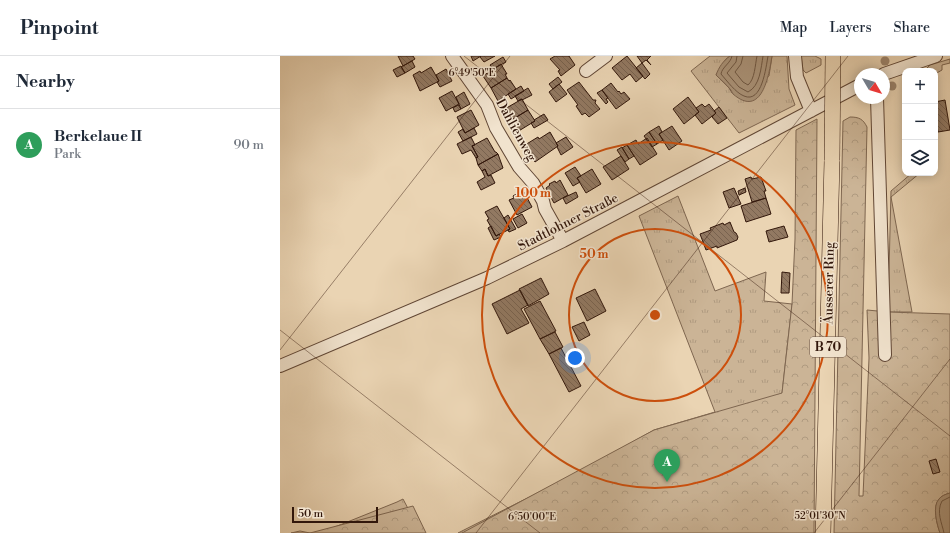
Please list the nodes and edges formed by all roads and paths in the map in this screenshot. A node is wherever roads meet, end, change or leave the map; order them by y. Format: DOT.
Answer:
graph roads {
  1 [pos="452,56"];
  2 [pos="606,56"];
  3 [pos="795,56"];
  4 [pos="833,56"];
  5 [pos="936,56"];
  6 [pos="908,60"];
  7 [pos="890,70"];
  8 [pos="586,71"];
  9 [pos="854,88"];
  10 [pos="877,104"];
  11 [pos="810,107"];
  12 [pos="563,241"];
  13 [pos="885,354"];
  14 [pos="280,366"];
  15 [pos="823,533"];
  1 -- 12 [label="street, Dahlienweg"];
  2 -- 8 [label="street"];
  3 -- 11 [label="street"];
  4 -- 15 [label="main road, Äusserer Ring / B 70, bridge"];
  5 -- 6 [label="street"];
  6 -- 7 [label="street"];
  9 -- 11 [label="street, Stadtlohner Straße"];
  10 -- 13 [label="street"];
  11 -- 12 [label="street, Stadtlohner Straße"];
  12 -- 14 [label="street, Stadtlohner Straße"];
}
